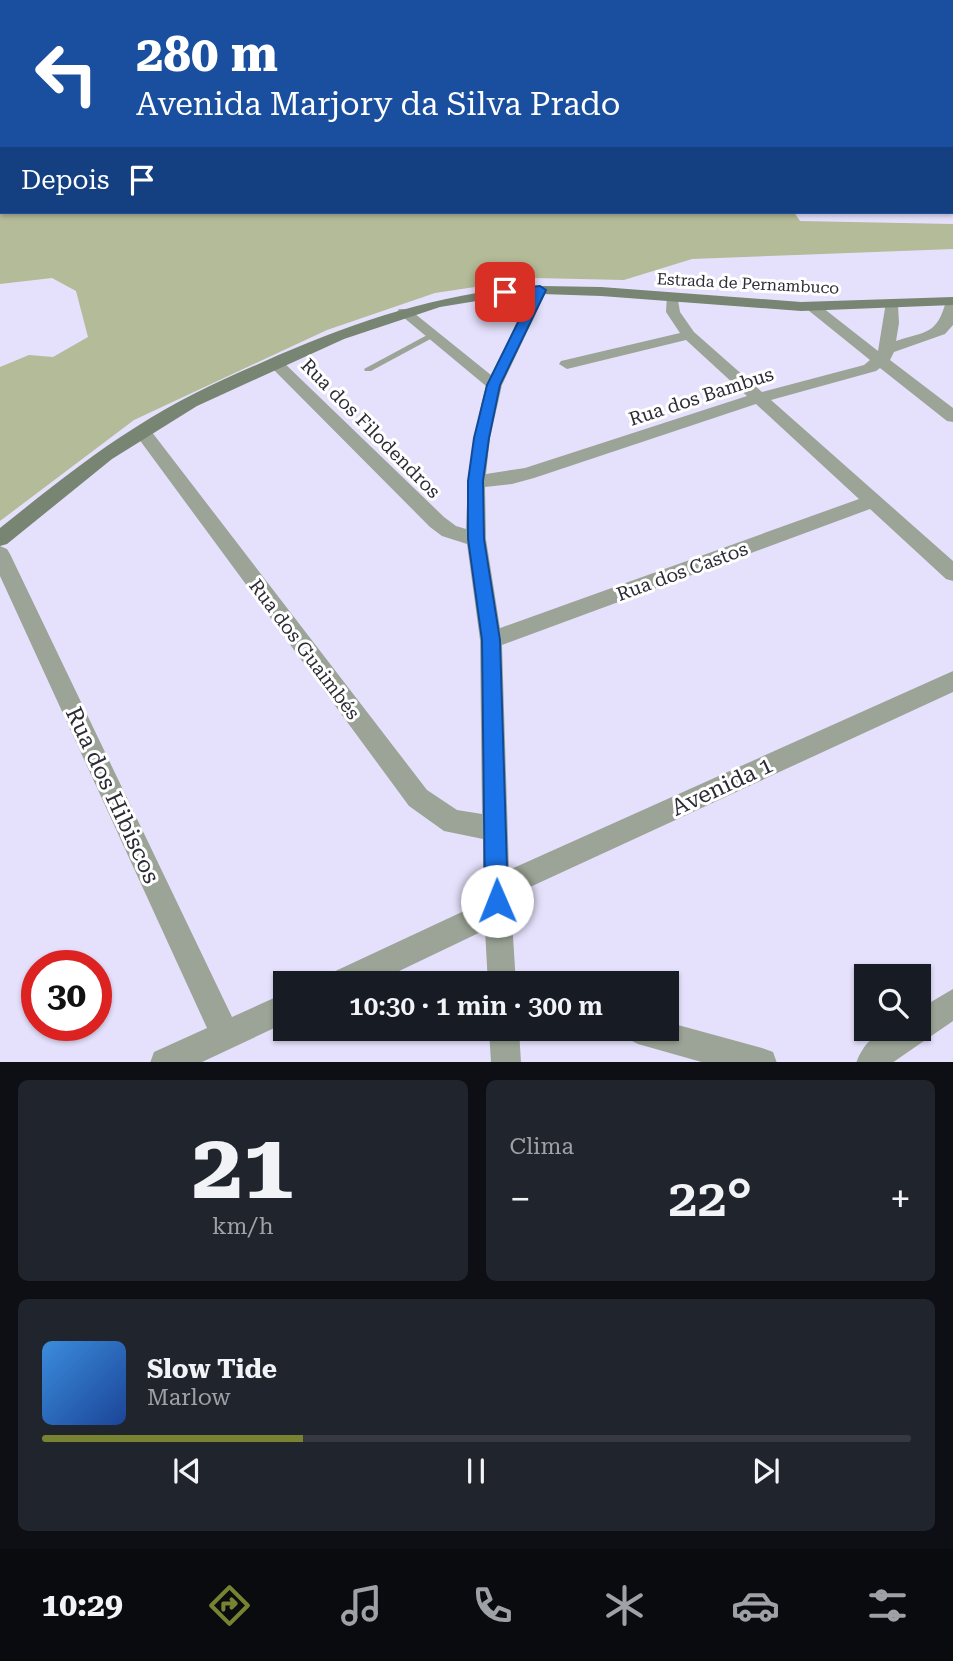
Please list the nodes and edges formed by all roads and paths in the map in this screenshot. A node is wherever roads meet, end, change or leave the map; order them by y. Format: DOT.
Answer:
graph roads {
  1 [pos="540,290"];
  2 [pos="672,297"];
  3 [pos="953,301"];
  4 [pos="891,305"];
  5 [pos="813,307"];
  6 [pos="404,312"];
  7 [pos="689,335"];
  8 [pos="432,336"];
  9 [pos="884,355"];
  10 [pos="275,363"];
  11 [pos="567,364"];
  12 [pos="369,369"];
  13 [pos="494,385"];
  14 [pos="761,397"];
  15 [pos="953,417"];
  16 [pos="142,431"];
  17 [pos="476,481"];
  18 [pos="874,501"];
  19 [pos="0,538"];
  20 [pos="476,539"];
  21 [pos="0,554"];
  22 [pos="953,573"];
  23 [pos="491,640"];
  24 [pos="953,681"];
  25 [pos="495,828"];
  26 [pos="497,901"];
  27 [pos="367,971"];
  28 [pos="505,971"];
  29 [pos="953,1004"];
  30 [pos="273,1014"];
  31 [pos="931,1019"];
  32 [pos="226,1036"];
  33 [pos="679,1040"];
  34 [pos="505,1041"];
  35 [pos="897,1041"];
  36 [pos="165,1062"];
  37 [pos="506,1062"];
  38 [pos="762,1062"];
  39 [pos="871,1062"];
  1 -- 2 [label="main road, Estrada de Pernambuco"];
  1 -- 6 [label="main road, Estrada de Pernambuco"];
  1 -- 13 [label="street"];
  2 -- 5 [label="main road, Estrada de Pernambuco"];
  2 -- 7 [label="street"];
  3 -- 4 [label="main road, Estrada de Pernambuco"];
  3 -- 9 [label="street, Rua dos Bambus"];
  4 -- 5 [label="main road, Estrada de Pernambuco"];
  4 -- 9 [label="street"];
  5 -- 9 [label="street"];
  6 -- 8 [label="street"];
  6 -- 10 [label="main road, Estrada de Pernambuco"];
  7 -- 11 [label="street"];
  7 -- 14 [label="street"];
  8 -- 12 [label="lane"];
  8 -- 13 [label="street"];
  9 -- 14 [label="street, Rua dos Bambus"];
  9 -- 15 [label="street"];
  10 -- 16 [label="main road, Estrada de Pernambuco"];
  10 -- 20 [label="street, Rua dos Filodendros"];
  13 -- 17 [label="street"];
  14 -- 17 [label="street, Rua dos Bambus"];
  14 -- 18 [label="street"];
  16 -- 19 [label="main road, Estrada de Pernambuco"];
  16 -- 25 [label="street, Rua dos Guaimbés"];
  17 -- 20 [label="street"];
  18 -- 22 [label="street"];
  18 -- 23 [label="street, Rua dos Castos"];
  20 -- 23 [label="street"];
  21 -- 32 [label="street, Rua dos Hibiscos"];
  23 -- 25 [label="street"];
  24 -- 26 [label="street, Avenida 1"];
  25 -- 26 [label="street"];
  26 -- 27 [label="street, Avenida 1"];
  26 -- 28 [label="street"];
  29 -- 31 [label="street"];
  30 -- 32 [label="street"];
  32 -- 36 [label="street"];
  33 -- 38 [label="street"];
  34 -- 37 [label="street"];
  35 -- 39 [label="street"];
}
